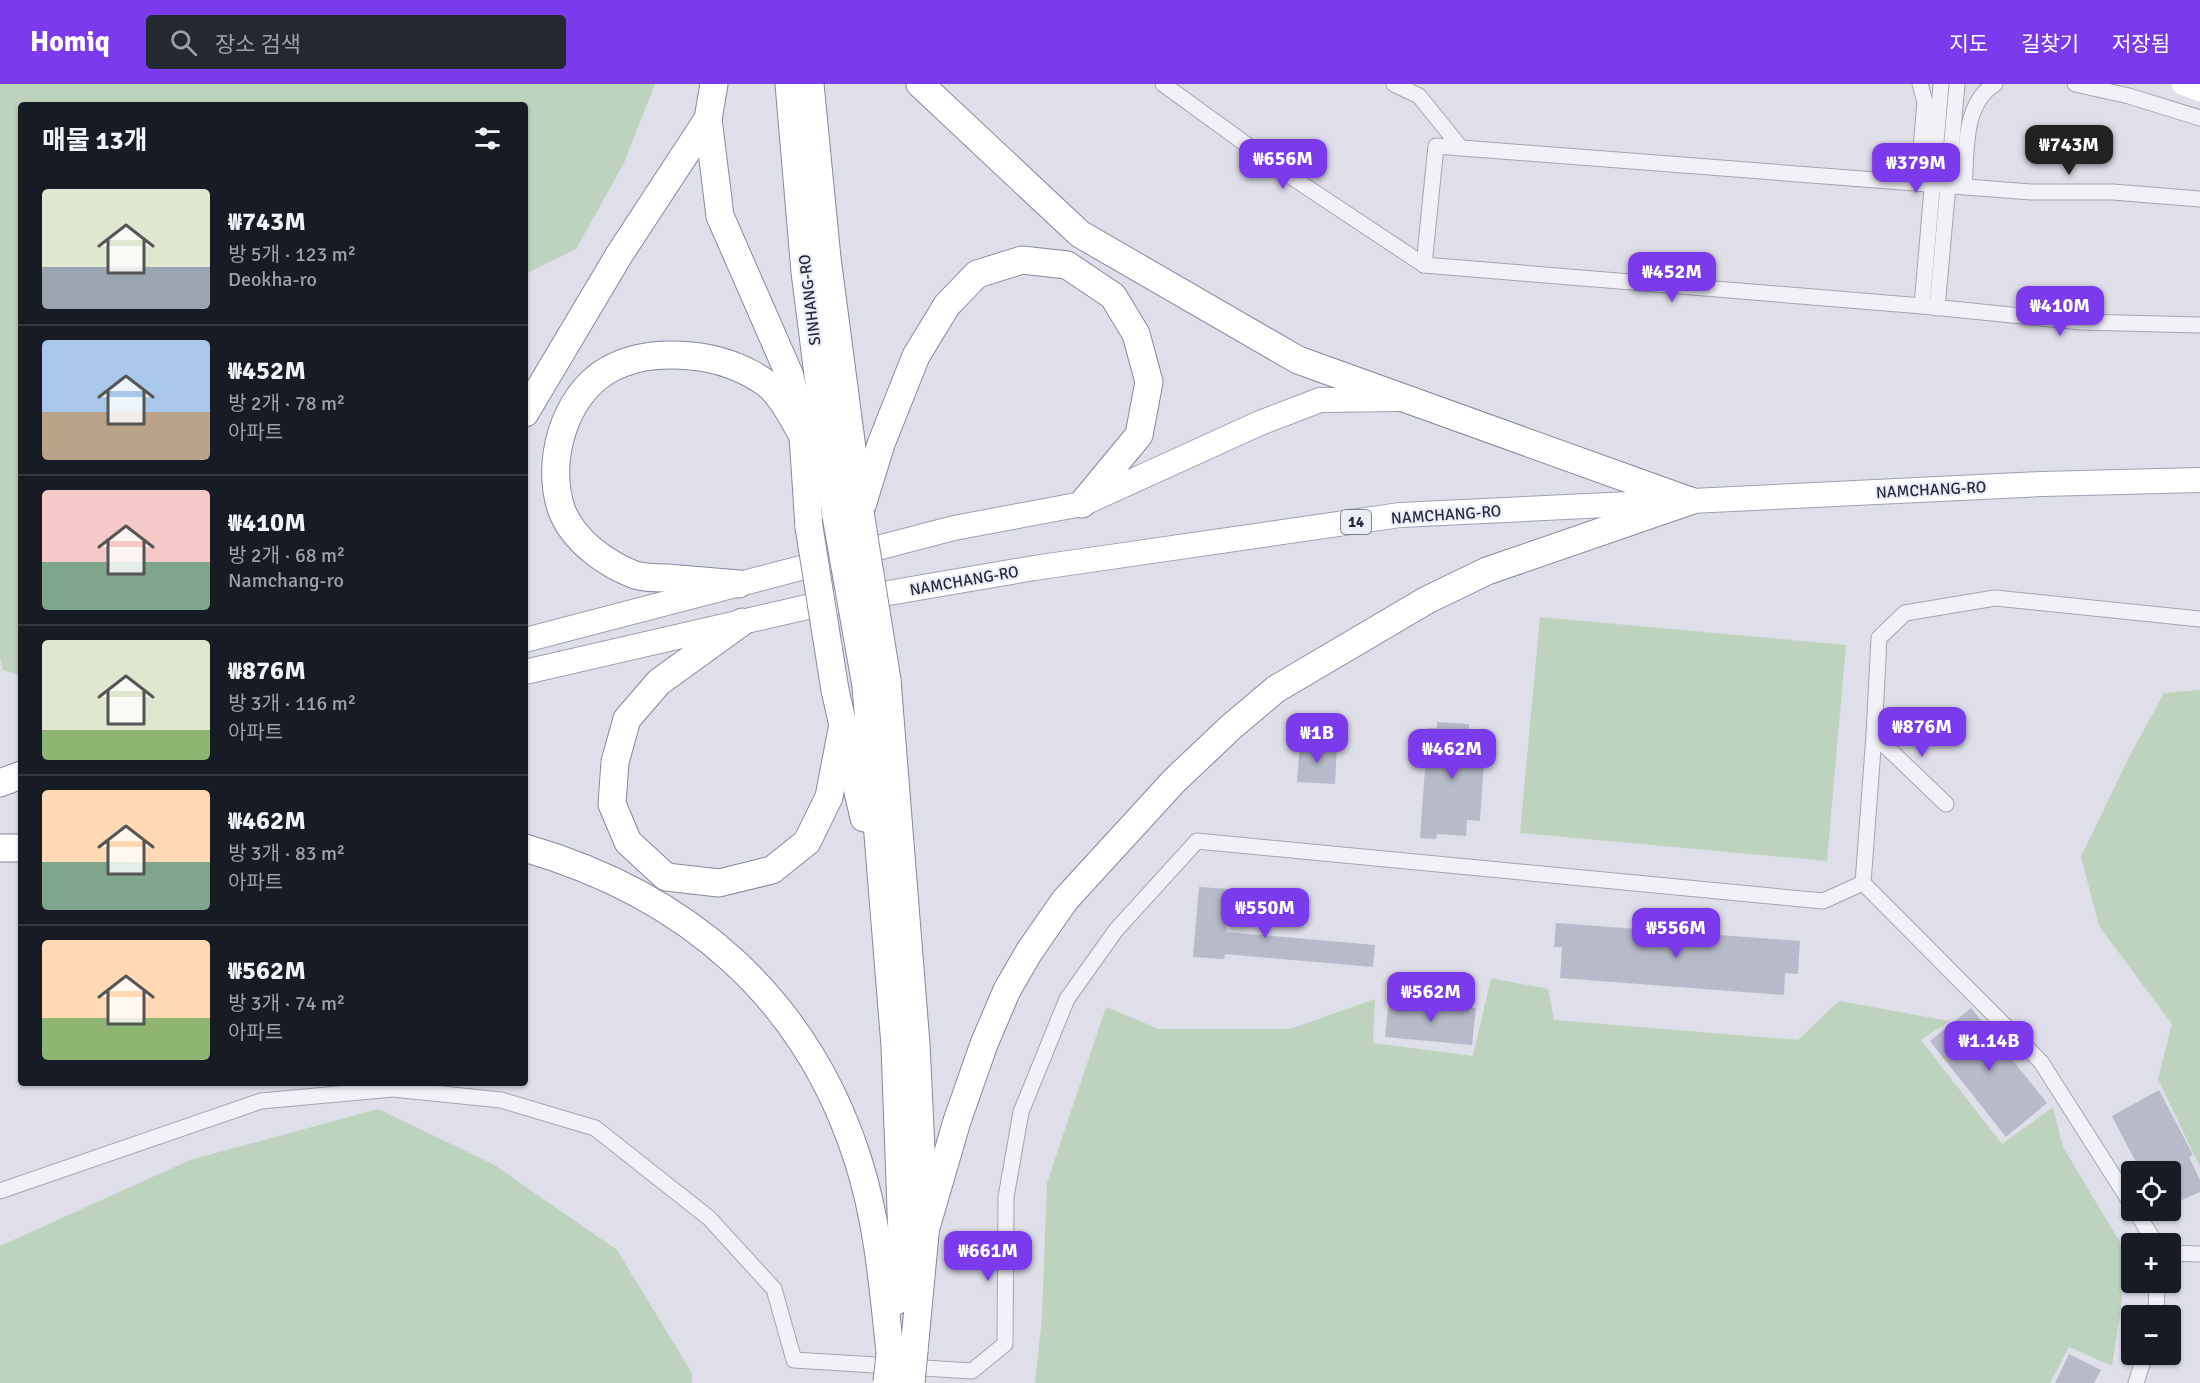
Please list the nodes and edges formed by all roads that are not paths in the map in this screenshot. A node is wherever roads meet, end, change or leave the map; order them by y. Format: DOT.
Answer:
graph roads {
  1 [pos="714,84"];
  2 [pos="789,84"];
  3 [pos="810,84"];
  4 [pos="920,84"];
  5 [pos="1163,84"];
  6 [pos="1394,84"];
  7 [pos="1920,84"];
  8 [pos="1941,84"];
  9 [pos="1957,84"];
  10 [pos="1995,84"];
  11 [pos="2075,84"];
  12 [pos="2182,84"];
  13 [pos="2200,91"];
  14 [pos="2200,118"];
  15 [pos="708,119"];
  16 [pos="1461,148"];
  17 [pos="1926,184"];
  18 [pos="1957,186"];
  19 [pos="2200,199"];
  20 [pos="1424,265"];
  21 [pos="1929,307"];
  22 [pos="2200,325"];
  23 [pos="1408,399"];
  24 [pos="528,408"];
  25 [pos="803,436"];
  26 [pos="2200,480"];
  27 [pos="1690,501"];
  28 [pos="1082,504"];
  29 [pos="848,514"];
  30 [pos="740,584"];
  31 [pos="2200,619"];
  32 [pos="742,622"];
  33 [pos="528,639"];
  34 [pos="528,671"];
  35 [pos="876,683"];
  36 [pos="843,723"];
  37 [pos="1874,735"];
  38 [pos="18,776"];
  39 [pos="18,781"];
  40 [pos="0,784"];
  41 [pos="1946,804"];
  42 [pos="0,848"];
  43 [pos="18,848"];
  44 [pos="528,849"];
  45 [pos="1863,883"];
  46 [pos="884,906"];
  47 [pos="2121,1187"];
  48 [pos="0,1191"];
  49 [pos="925,1232"];
  50 [pos="2181,1253"];
  51 [pos="2200,1254"];
  52 [pos="898,1352"];
  53 [pos="2142,1365"];
  54 [pos="895,1383"];
  55 [pos="2136,1383"];
  1 -- 15 [label="highway"];
  2 -- 29 [label="highway, SINHANG-RO"];
  3 -- 29 [label="highway, SINHANG-RO"];
  4 -- 23 [label="highway"];
  5 -- 20 [label="street"];
  6 -- 16 [label="street"];
  7 -- 17 [label="street"];
  8 -- 17 [label="street"];
  9 -- 18 [label="street"];
  10 -- 18 [label="street"];
  11 -- 14 [label="street"];
  12 -- 13 [label="main road"];
  15 -- 24 [label="highway"];
  15 -- 25 [label="highway"];
  16 -- 17 [label="street"];
  16 -- 20 [label="street"];
  17 -- 18 [label="street"];
  17 -- 21 [label="street"];
  18 -- 19 [label="street"];
  18 -- 21 [label="street"];
  20 -- 21 [label="street"];
  21 -- 22 [label="street"];
  23 -- 27 [label="highway"];
  23 -- 28 [label="main road"];
  25 -- 30 [label="highway"];
  25 -- 36 [label="highway, bridge"];
  26 -- 27 [label="main road, NAMCHANG-RO / 14"];
  27 -- 32 [label="main road, NAMCHANG-RO / 14"];
  27 -- 49 [label="highway"];
  28 -- 29 [label="highway"];
  28 -- 30 [label="main road"];
  29 -- 35 [label="highway, bridge"];
  30 -- 33 [label="main road"];
  31 -- 37 [label="street"];
  32 -- 34 [label="main road, NAMCHANG-RO / 14"];
  32 -- 36 [label="highway"];
  35 -- 46 [label="highway"];
  35 -- 49 [label="highway"];
  36 -- 46 [label="highway"];
  37 -- 41 [label="street"];
  37 -- 45 [label="street"];
  38 -- 40 [label="highway"];
  39 -- 40 [label="main road"];
  42 -- 43 [label="highway"];
  44 -- 52 [label="highway"];
  45 -- 47 [label="street"];
  45 -- 48 [label="street"];
  46 -- 52 [label="highway"];
  49 -- 52 [label="highway"];
  50 -- 51 [label="street"];
  52 -- 54 [label="highway, bridge"];
  53 -- 55 [label="street"];
}
